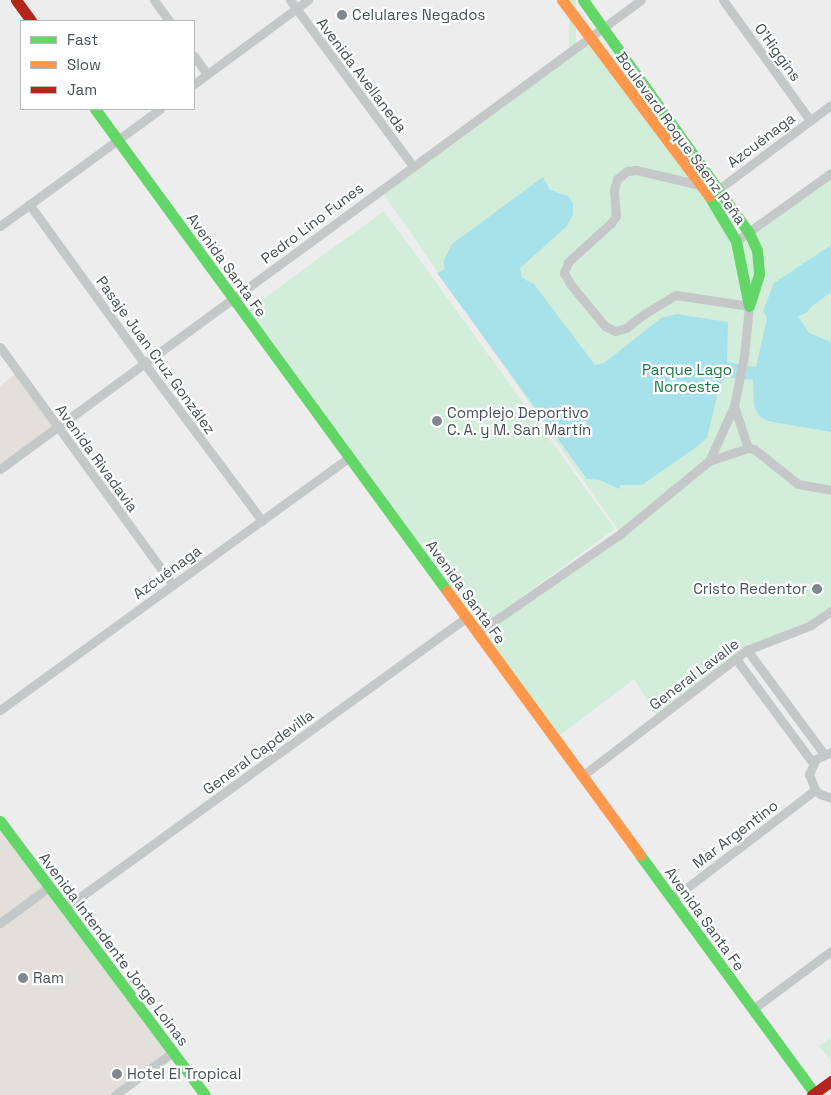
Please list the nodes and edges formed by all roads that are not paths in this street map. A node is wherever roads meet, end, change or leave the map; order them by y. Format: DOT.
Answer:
graph roads {
  1 [pos="16,0"];
  2 [pos="154,0"];
  3 [pos="290,0"];
  4 [pos="308,0"];
  5 [pos="562,0"];
  6 [pos="583,0"];
  7 [pos="641,0"];
  8 [pos="723,0"];
  9 [pos="296,9"];
  10 [pos="30,20"];
  11 [pos="168,20"];
  12 [pos="603,28"];
  13 [pos="589,37"];
  14 [pos="195,57"];
  15 [pos="207,74"];
  16 [pos="195,83"];
  17 [pos="831,105"];
  18 [pos="96,110"];
  19 [pos="159,110"];
  20 [pos="810,120"];
  21 [pos="117,140"];
  22 [pos="413,166"];
  23 [pos="831,172"];
  24 [pos="700,185"];
  25 [pos="720,189"];
  26 [pos="709,197"];
  27 [pos="29,204"];
  28 [pos="0,226"];
  29 [pos="749,233"];
  30 [pos="736,241"];
  31 [pos="233,299"];
  32 [pos="749,306"];
  33 [pos="0,347"];
  34 [pos="144,363"];
  35 [pos="734,406"];
  36 [pos="57,427"];
  37 [pos="748,448"];
  38 [pos="349,457"];
  39 [pos="709,461"];
  40 [pos="0,469"];
  41 [pos="831,490"];
  42 [pos="262,521"];
  43 [pos="173,585"];
  44 [pos="831,611"];
  45 [pos="466,618"];
  46 [pos="477,633"];
  47 [pos="748,650"];
  48 [pos="736,659"];
  49 [pos="0,710"];
  50 [pos="828,753"];
  51 [pos="813,763"];
  52 [pos="582,776"];
  53 [pos="815,790"];
  54 [pos="831,798"];
  55 [pos="0,820"];
  56 [pos="49,887"];
  57 [pos="672,899"];
  58 [pos="65,908"];
  59 [pos="0,923"];
  60 [pos="831,951"];
  61 [pos="753,1009"];
  62 [pos="173,1052"];
  63 [pos="831,1081"];
  64 [pos="814,1094"];
  65 [pos="115,1095"];
  66 [pos="204,1095"];
  1 -- 10 [label="street"];
  2 -- 11 [label="street"];
  3 -- 9 [label="street, Avenida Avellaneda"];
  4 -- 9 [label="street"];
  5 -- 13 [label="street, Boulevard Roque Sáenz Peña"];
  6 -- 12 [label="street, Boulevard Roque Sáenz Peña"];
  7 -- 12 [label="street, Pedro Lino Funes"];
  8 -- 20 [label="street, O'Higgins"];
  9 -- 15 [label="street"];
  9 -- 22 [label="street, Avenida Avellaneda"];
  12 -- 13 [label="street, Pedro Lino Funes"];
  12 -- 25 [label="street, Boulevard Roque Sáenz Peña"];
  13 -- 22 [label="street, Pedro Lino Funes"];
  13 -- 24 [label="street, Boulevard Roque Sáenz Peña"];
  14 -- 15 [label="street"];
  15 -- 16 [label="street"];
  17 -- 20 [label="street, Azcuénaga"];
  18 -- 21 [label="street, Avenida Santa Fe"];
  19 -- 21 [label="street"];
  20 -- 25 [label="street, Azcuénaga"];
  21 -- 27 [label="street"];
  21 -- 31 [label="street, Avenida Santa Fe"];
  22 -- 31 [label="street, Pedro Lino Funes"];
  23 -- 29 [label="street"];
  24 -- 26 [label="street, Boulevard Roque Sáenz Peña"];
  24 -- 32 [label="street"];
  25 -- 26 [label="street, Azcuénaga"];
  25 -- 29 [label="street, Boulevard Roque Sáenz Peña"];
  26 -- 30 [label="street, Boulevard Roque Sáenz Peña"];
  27 -- 28 [label="street"];
  27 -- 34 [label="street, Pasaje Juan Cruz González"];
  29 -- 30 [label="street"];
  29 -- 32 [label="street, Boulevard Roque Sáenz Peña"];
  30 -- 32 [label="street, Boulevard Roque Sáenz Peña"];
  31 -- 34 [label="street, Pedro Lino Funes"];
  31 -- 38 [label="street, Avenida Santa Fe"];
  32 -- 35 [label="street, Boulevard Roque Sáenz Peña"];
  33 -- 36 [label="street, Avenida Rivadavia"];
  34 -- 36 [label="street, Pedro Lino Funes"];
  34 -- 42 [label="street, Pasaje Juan Cruz González"];
  35 -- 37 [label="street"];
  35 -- 39 [label="street, Boulevard Roque Sáenz Peña"];
  36 -- 40 [label="street, Pedro Lino Funes"];
  36 -- 43 [label="street, Avenida Rivadavia"];
  37 -- 39 [label="street"];
  37 -- 41 [label="street"];
  38 -- 42 [label="street, Azcuénaga"];
  38 -- 45 [label="street, Avenida Santa Fe"];
  39 -- 46 [label="street"];
  42 -- 43 [label="street, Azcuénaga"];
  43 -- 49 [label="street, Azcuénaga"];
  44 -- 47 [label="street, General Lavalle"];
  45 -- 46 [label="street, Avenida Santa Fe"];
  45 -- 58 [label="street, General Capdevilla"];
  46 -- 52 [label="street, Avenida Santa Fe"];
  47 -- 48 [label="street, General Lavalle"];
  47 -- 50 [label="street"];
  48 -- 51 [label="street"];
  48 -- 52 [label="street, General Lavalle"];
  50 -- 51 [label="street"];
  51 -- 53 [label="street"];
  52 -- 57 [label="street, Avenida Santa Fe"];
  53 -- 54 [label="street"];
  53 -- 57 [label="street, Mar Argentino"];
  55 -- 56 [label="street, Avenida Intendente Jorge Loinas"];
  56 -- 58 [label="street, Avenida Intendente Jorge Loinas"];
  56 -- 59 [label="street"];
  57 -- 61 [label="street, Avenida Santa Fe"];
  58 -- 62 [label="street, Avenida Intendente Jorge Loinas"];
  60 -- 61 [label="street"];
  61 -- 64 [label="street, Avenida Santa Fe"];
  62 -- 65 [label="street"];
  62 -- 66 [label="street, Avenida Intendente Jorge Loinas"];
  63 -- 64 [label="street"];
}
